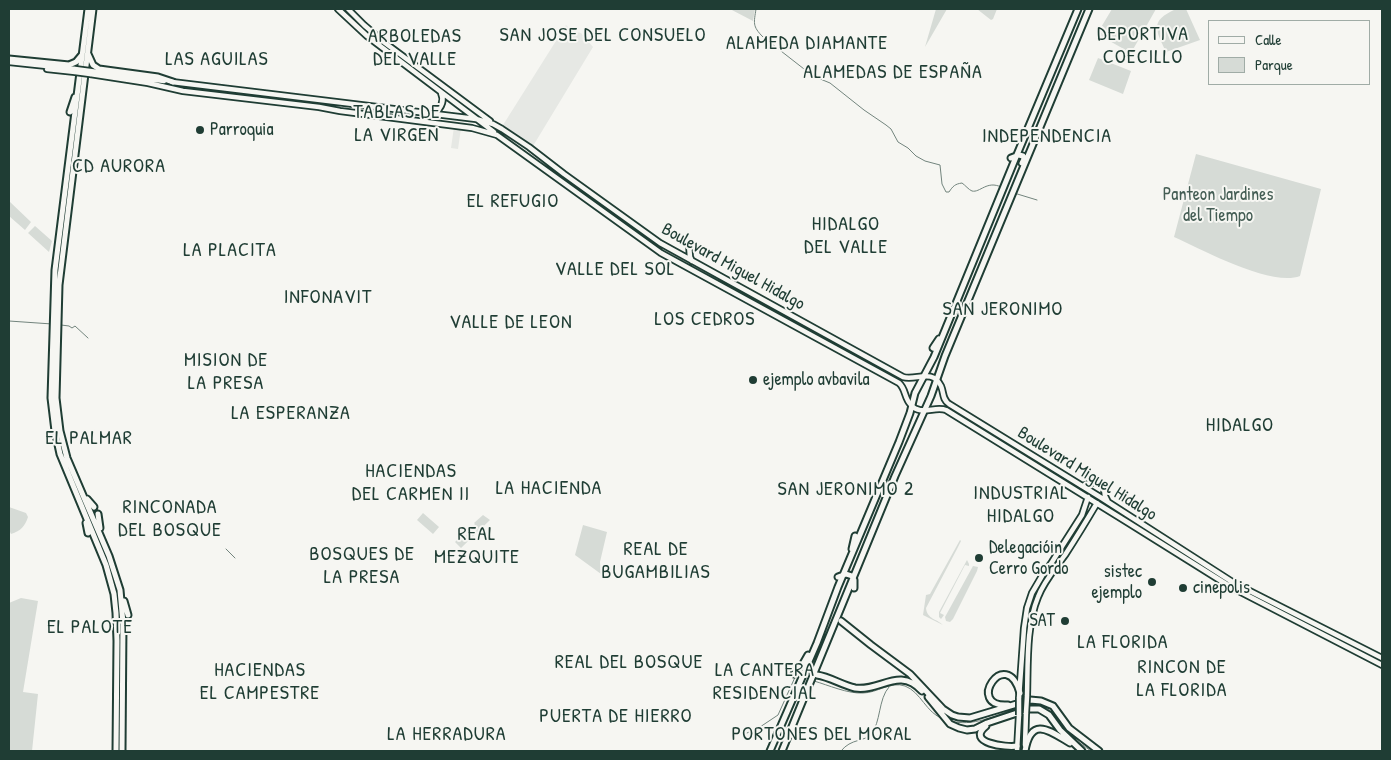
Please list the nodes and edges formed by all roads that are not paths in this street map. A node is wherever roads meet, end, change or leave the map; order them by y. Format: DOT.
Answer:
graph roads {
  1 [pos="88,9"];
  2 [pos="92,9"];
  3 [pos="338,9"];
  4 [pos="348,9"];
  5 [pos="1078,9"];
  6 [pos="1089,9"];
  7 [pos="85,52"];
  8 [pos="9,63"];
  9 [pos="90,72"];
  10 [pos="79,82"];
  11 [pos="173,82"];
  12 [pos="1044,82"];
  13 [pos="84,87"];
  14 [pos="441,91"];
  15 [pos="307,99"];
  16 [pos="334,102"];
  17 [pos="309,107"];
  18 [pos="1037,108"];
  19 [pos="70,112"];
  20 [pos="434,114"];
  21 [pos="476,119"];
  22 [pos="84,121"];
  23 [pos="502,129"];
  24 [pos="496,134"];
  25 [pos="1036,134"];
  26 [pos="1023,136"];
  27 [pos="1037,146"];
  28 [pos="1030,148"];
  29 [pos="1014,157"];
  30 [pos="1009,165"];
  31 [pos="1020,173"];
  32 [pos="564,174"];
  33 [pos="555,176"];
  34 [pos="1008,176"];
  35 [pos="70,178"];
  36 [pos="1013,205"];
  37 [pos="1006,208"];
  38 [pos="688,246"];
  39 [pos="692,261"];
  40 [pos="945,330"];
  41 [pos="959,336"];
  42 [pos="951,343"];
  43 [pos="933,348"];
  44 [pos="945,356"];
  45 [pos="934,357"];
  46 [pos="924,376"];
  47 [pos="912,378"];
  48 [pos="937,380"];
  49 [pos="906,392"];
  50 [pos="943,397"];
  51 [pos="939,405"];
  52 [pos="912,406"];
  53 [pos="924,410"];
  54 [pos="922,422"];
  55 [pos="904,426"];
  56 [pos="915,432"];
  57 [pos="896,449"];
  58 [pos="887,460"];
  59 [pos="1092,483"];
  60 [pos="1082,486"];
  61 [pos="1104,489"];
  62 [pos="78,491"];
  63 [pos="1090,491"];
  64 [pos="1100,497"];
  65 [pos="1090,499"];
  66 [pos="1097,503"];
  67 [pos="1109,503"];
  68 [pos="94,507"];
  69 [pos="84,510"];
  70 [pos="1091,513"];
  71 [pos="98,514"];
  72 [pos="882,521"];
  73 [pos="88,533"];
  74 [pos="100,534"];
  75 [pos="872,534"];
  76 [pos="855,536"];
  77 [pos="871,545"];
  78 [pos="850,561"];
  79 [pos="858,567"];
  80 [pos="844,575"];
  81 [pos="1213,576"];
  82 [pos="116,577"];
  83 [pos="838,578"];
  84 [pos="853,579"];
  85 [pos="1234,583"];
  86 [pos="854,588"];
  87 [pos="128,615"];
  88 [pos="841,621"];
  89 [pos="817,643"];
  90 [pos="1382,658"];
  91 [pos="1382,665"];
  92 [pos="794,674"];
  93 [pos="816,674"];
  94 [pos="1019,696"];
  95 [pos="1013,705"];
  96 [pos="996,720"];
  97 [pos="774,732"];
  98 [pos="1017,749"];
  99 [pos="1081,750"];
  100 [pos="116,751"];
  101 [pos="122,751"];
  102 [pos="768,751"];
  103 [pos="782,751"];
  104 [pos="1025,751"];
  105 [pos="1099,751"];
  1 -- 7 [label="main road"];
  2 -- 7 [label="main road"];
  3 -- 14 [label="main road"];
  4 -- 23 [label="main road"];
  5 -- 18 [label="main road"];
  6 -- 25 [label="main road"];
  7 -- 8 [label="main road"];
  7 -- 10 [label="main road"];
  7 -- 11 [label="main road"];
  7 -- 13 [label="main road"];
  8 -- 9 [label="main road, Boulevard Miguel Hidalgo, bridge"];
  9 -- 11 [label="main road, Boulevard Miguel Hidalgo"];
  9 -- 17 [label="main road, Boulevard Miguel Hidalgo"];
  10 -- 19 [label="main road"];
  10 -- 35 [label="main road"];
  11 -- 15 [label="main road, Boulevard Miguel Hidalgo"];
  12 -- 18 [label="main road"];
  13 -- 22 [label="main road"];
  13 -- 35 [label="main road"];
  14 -- 20 [label="main road"];
  14 -- 21 [label="main road"];
  15 -- 16 [label="main road, Boulevard Miguel Hidalgo"];
  15 -- 17 [label="main road"];
  16 -- 17 [label="main road"];
  16 -- 20 [label="main road, Boulevard Miguel Hidalgo"];
  17 -- 24 [label="main road, Boulevard Miguel Hidalgo"];
  18 -- 26 [label="main road"];
  20 -- 21 [label="main road, Boulevard Miguel Hidalgo"];
  21 -- 23 [label="main road, Boulevard Miguel Hidalgo"];
  21 -- 24 [label="main road"];
  23 -- 32 [label="main road, Boulevard Miguel Hidalgo"];
  24 -- 33 [label="main road, Boulevard Miguel Hidalgo"];
  25 -- 27 [label="main road"];
  25 -- 28 [label="main road"];
  26 -- 28 [label="main road"];
  26 -- 29 [label="main road"];
  28 -- 31 [label="main road"];
  29 -- 31 [label="main road"];
  29 -- 34 [label="main road"];
  30 -- 34 [label="main road"];
  31 -- 37 [label="main road"];
  32 -- 33 [label="main road"];
  32 -- 39 [label="main road, Boulevard Miguel Hidalgo"];
  33 -- 49 [label="main road, Boulevard Miguel Hidalgo"];
  34 -- 40 [label="main road"];
  35 -- 62 [label="main road"];
  36 -- 37 [label="main road"];
  37 -- 42 [label="main road"];
  38 -- 39 [label="main road"];
  39 -- 47 [label="main road, Boulevard Miguel Hidalgo"];
  40 -- 43 [label="main road"];
  40 -- 45 [label="main road"];
  41 -- 42 [label="main road"];
  42 -- 44 [label="main road"];
  44 -- 45 [label="main road"];
  44 -- 48 [label="main road"];
  45 -- 46 [label="main road"];
  46 -- 47 [label="main road"];
  46 -- 48 [label="main road"];
  46 -- 52 [label="main road"];
  47 -- 49 [label="main road"];
  48 -- 50 [label="main road"];
  48 -- 53 [label="main road"];
  49 -- 52 [label="main road, Boulevard Miguel Hidalgo"];
  50 -- 51 [label="main road"];
  50 -- 60 [label="main road, Boulevard Miguel Hidalgo"];
  51 -- 53 [label="main road"];
  51 -- 65 [label="main road, Boulevard Miguel Hidalgo"];
  52 -- 53 [label="main road"];
  52 -- 55 [label="main road"];
  53 -- 56 [label="main road"];
  54 -- 56 [label="main road"];
  55 -- 56 [label="main road"];
  55 -- 57 [label="main road"];
  56 -- 75 [label="main road"];
  57 -- 58 [label="main road"];
  57 -- 78 [label="main road"];
  59 -- 60 [label="main road"];
  60 -- 63 [label="main road, Boulevard Miguel Hidalgo"];
  61 -- 67 [label="main road"];
  62 -- 68 [label="main road"];
  62 -- 69 [label="main road"];
  62 -- 74 [label="main road"];
  63 -- 64 [label="main road, Boulevard Miguel Hidalgo"];
  63 -- 65 [label="main road"];
  64 -- 66 [label="main road"];
  64 -- 67 [label="main road, Boulevard Miguel Hidalgo"];
  65 -- 66 [label="main road, Boulevard Miguel Hidalgo"];
  65 -- 70 [label="main road"];
  65 -- 94 [label="main road"];
  66 -- 70 [label="main road"];
  66 -- 81 [label="main road, Boulevard Miguel Hidalgo"];
  67 -- 85 [label="main road, Boulevard Miguel Hidalgo"];
  69 -- 73 [label="main road"];
  69 -- 100 [label="main road"];
  70 -- 104 [label="main road, bridge"];
  71 -- 74 [label="main road"];
  72 -- 75 [label="main road"];
  74 -- 82 [label="main road"];
  75 -- 77 [label="main road"];
  75 -- 79 [label="main road"];
  76 -- 78 [label="main road"];
  78 -- 79 [label="main road"];
  78 -- 80 [label="main road"];
  79 -- 84 [label="main road"];
  80 -- 83 [label="main road"];
  80 -- 84 [label="main road"];
  80 -- 89 [label="main road"];
  81 -- 85 [label="main road"];
  81 -- 91 [label="main road, Boulevard Miguel Hidalgo"];
  82 -- 87 [label="main road"];
  82 -- 101 [label="main road"];
  84 -- 86 [label="main road"];
  84 -- 93 [label="main road"];
  85 -- 90 [label="main road, Boulevard Miguel Hidalgo"];
  88 -- 95 [label="main road"];
  89 -- 92 [label="main road"];
  89 -- 102 [label="main road"];
  93 -- 96 [label="main road"];
  93 -- 103 [label="main road"];
  94 -- 95 [label="main road"];
  94 -- 98 [label="main road, bridge"];
  95 -- 105 [label="main road"];
  96 -- 98 [label="main road"];
  96 -- 99 [label="main road"];
  97 -- 102 [label="main road"];
  99 -- 104 [label="main road"];
}
